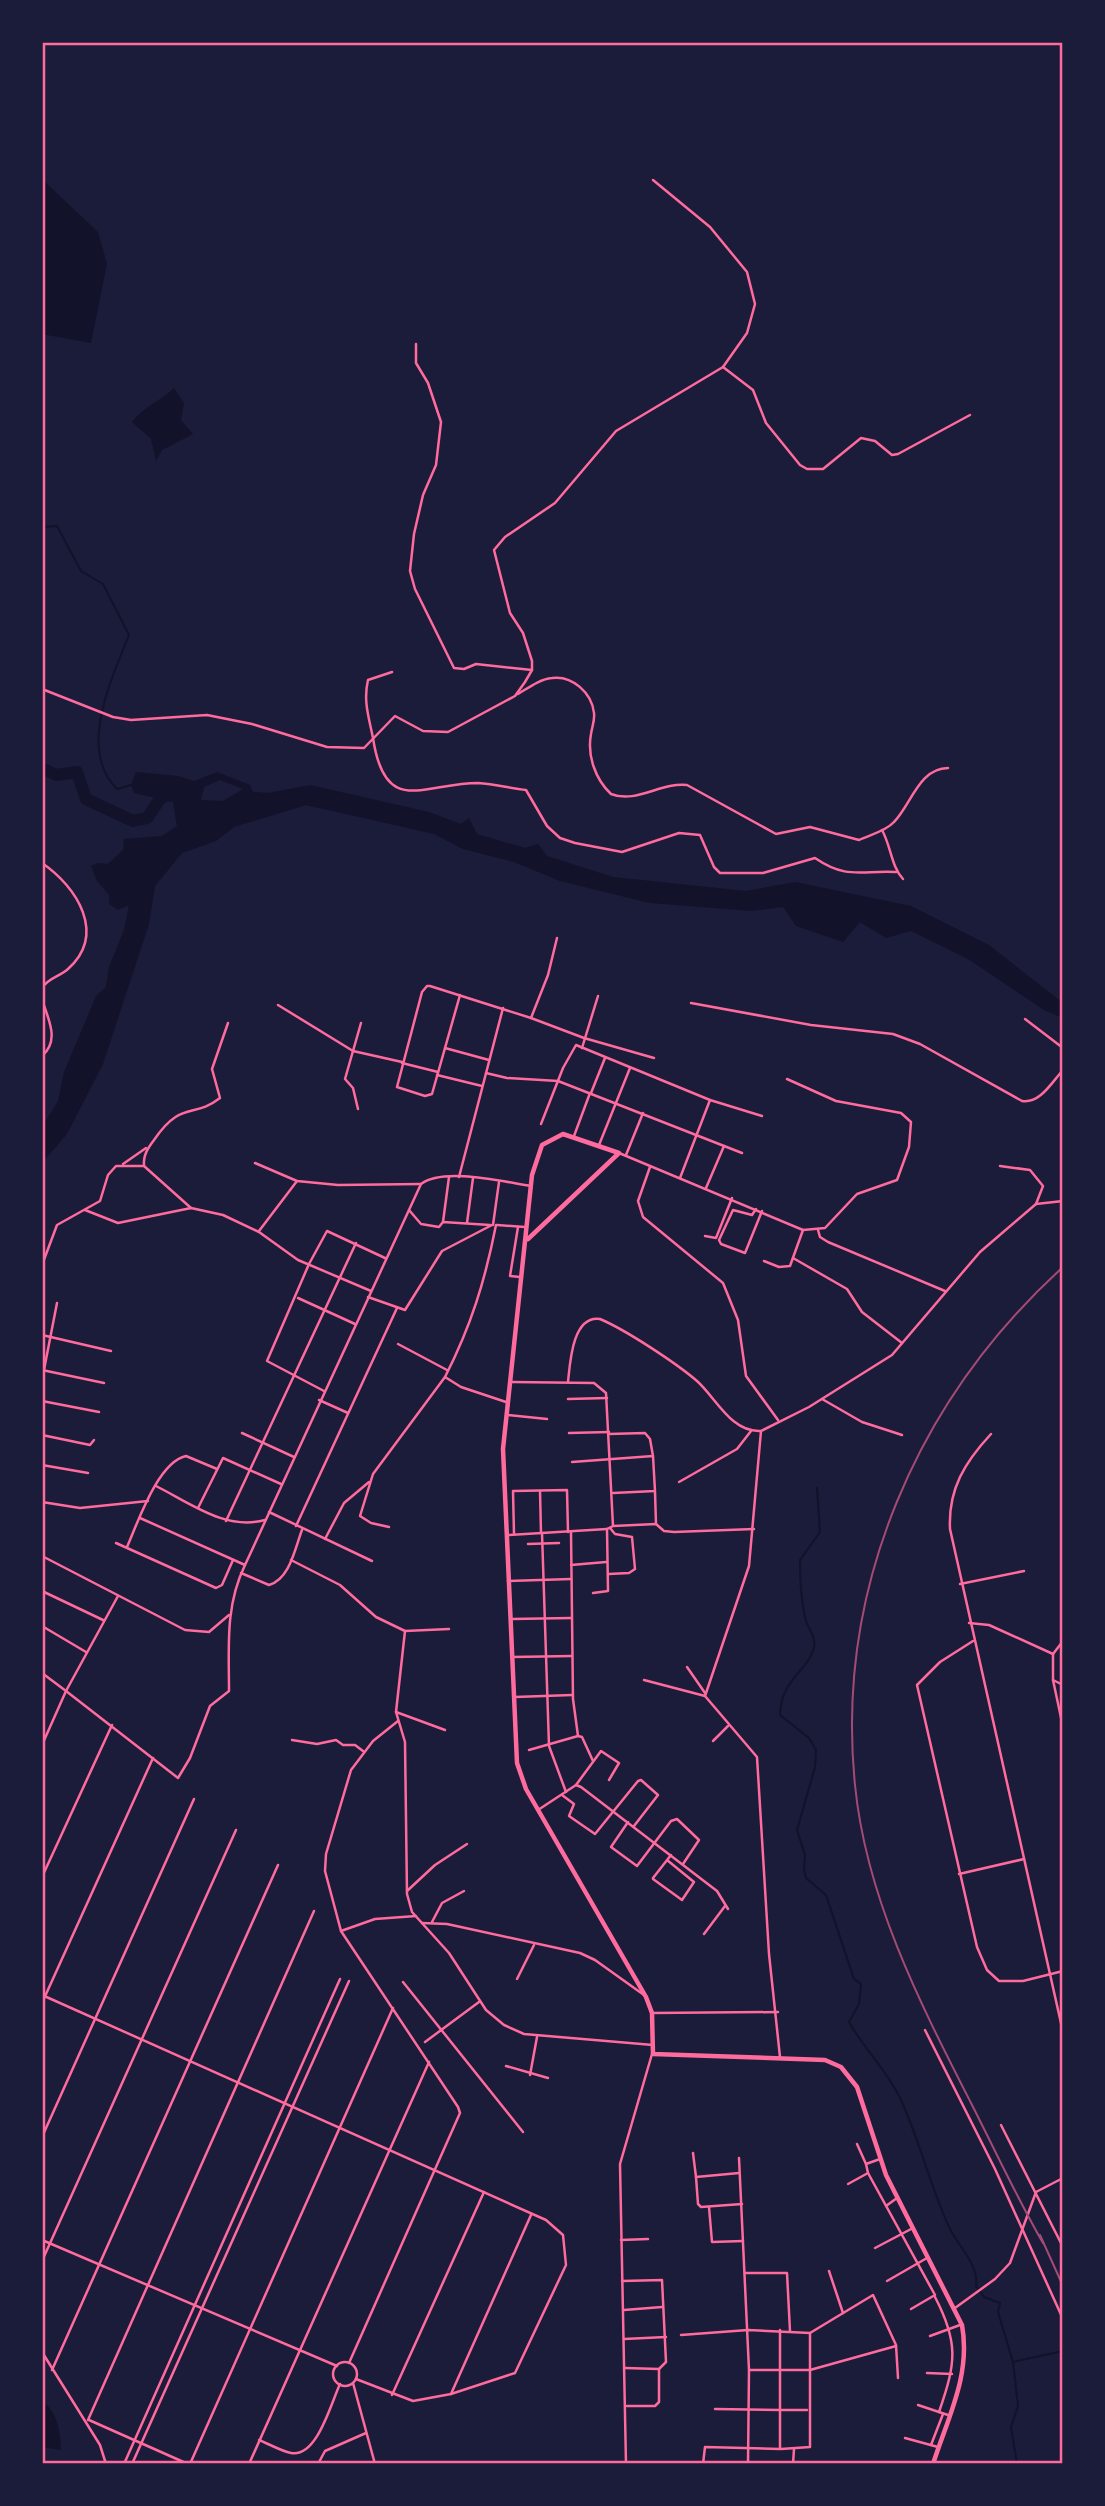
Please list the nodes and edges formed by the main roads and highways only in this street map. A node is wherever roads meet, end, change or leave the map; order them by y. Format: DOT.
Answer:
graph roads {
  1 [pos="528,1239"];
  2 [pos="933,2464"];
  1 -- 1 [label="main road"];
  1 -- 2 [label="main road"];
}
